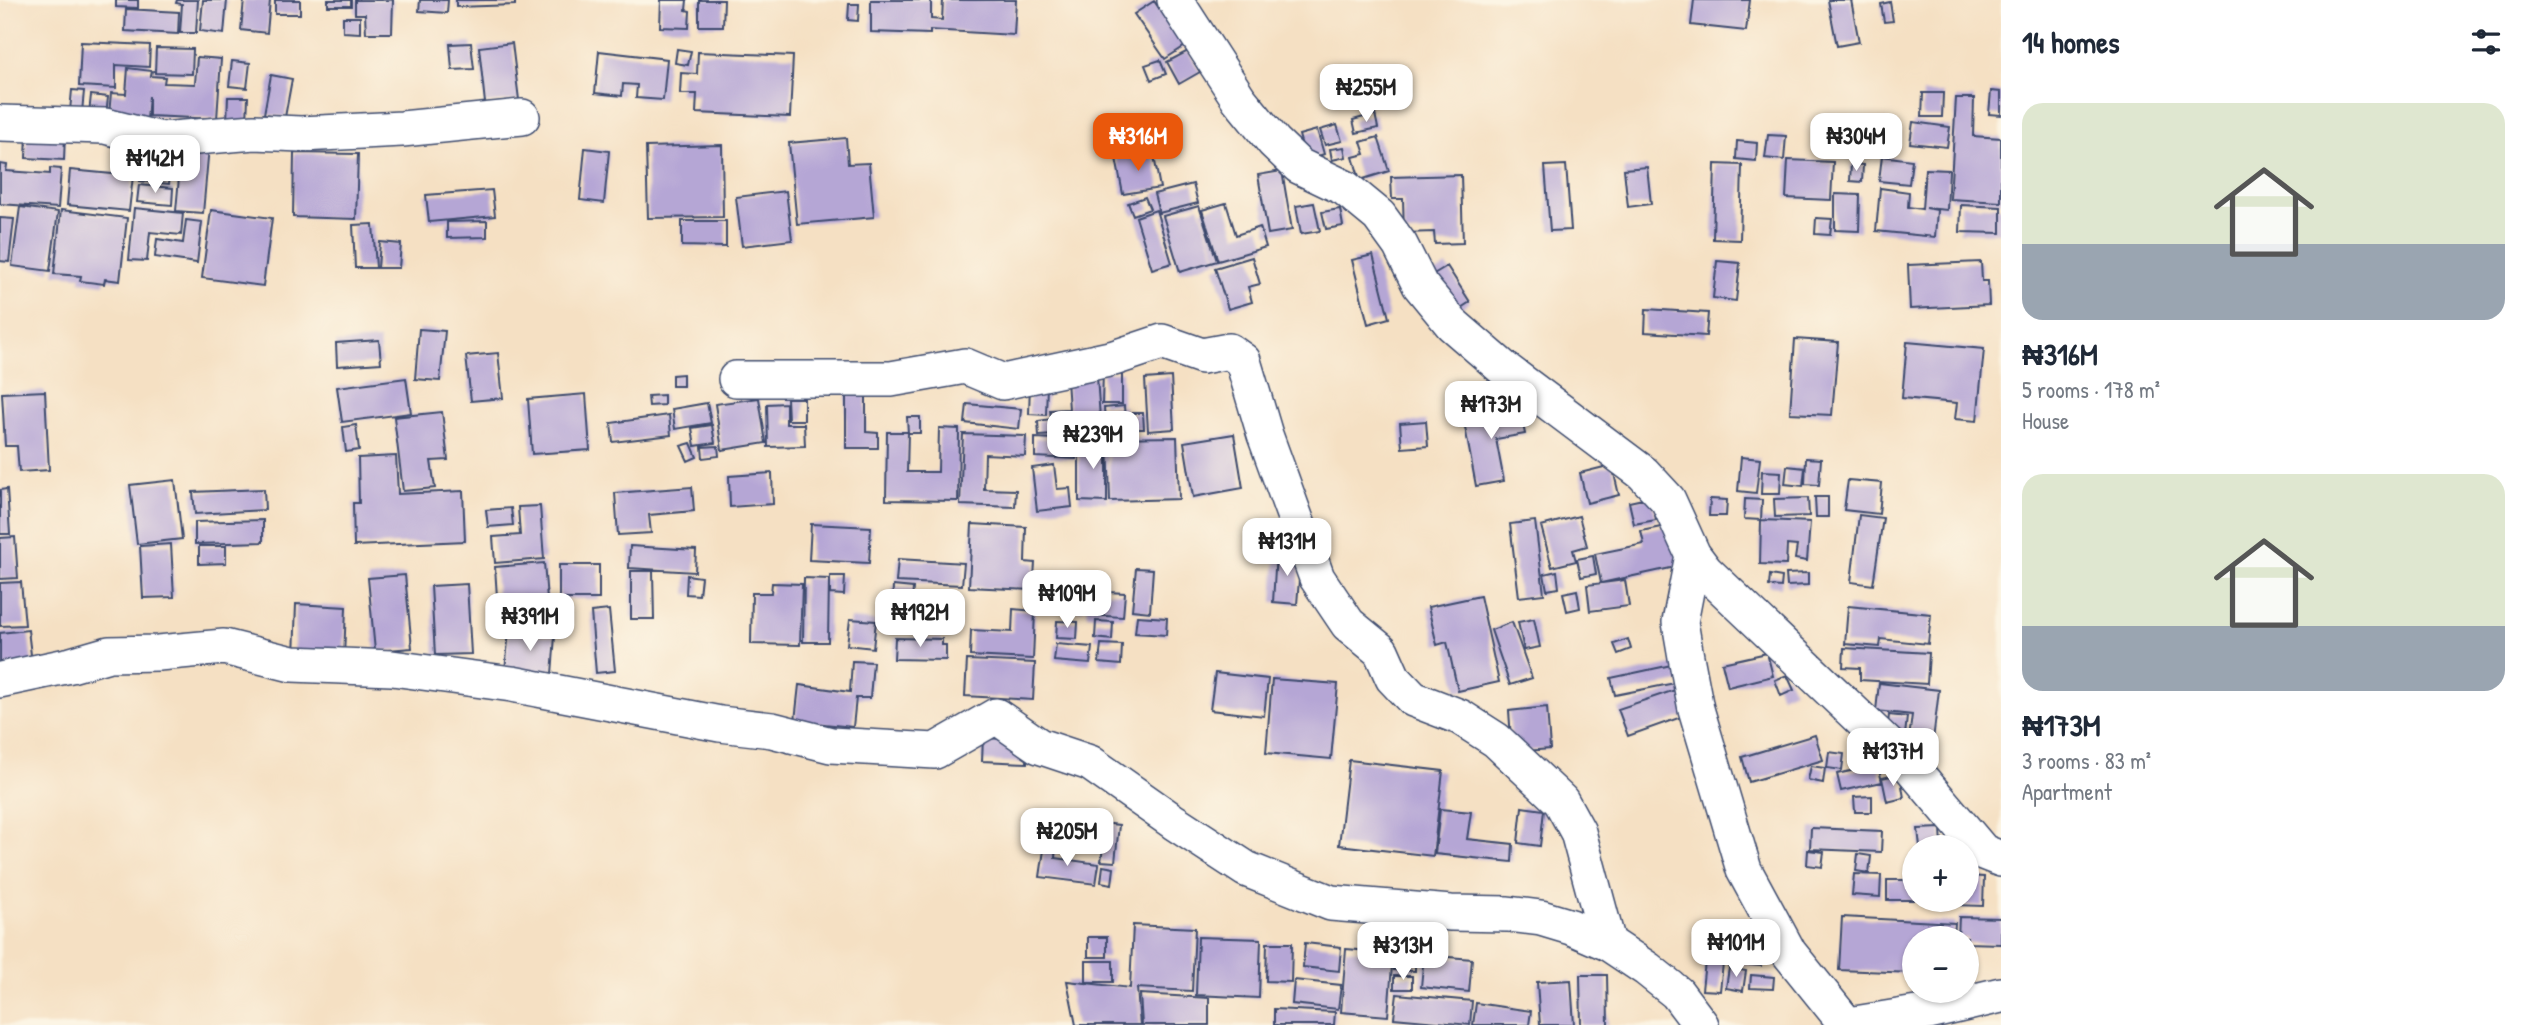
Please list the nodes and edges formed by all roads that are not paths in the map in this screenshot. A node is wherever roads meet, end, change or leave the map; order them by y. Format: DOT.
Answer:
graph roads {
  1 [pos="1175,0"];
  2 [pos="522,117"];
  3 [pos="0,123"];
  4 [pos="736,379"];
  5 [pos="1693,555"];
  6 [pos="0,680"];
  7 [pos="2001,859"];
  8 [pos="1608,943"];
  9 [pos="2001,995"];
  10 [pos="1701,1025"];
  11 [pos="1848,1025"];
  1 -- 5 [label="street"];
  2 -- 3 [label="street"];
  4 -- 8 [label="street"];
  5 -- 7 [label="street"];
  5 -- 11 [label="street"];
  6 -- 8 [label="street"];
  8 -- 10 [label="street"];
  9 -- 11 [label="street"];
}
